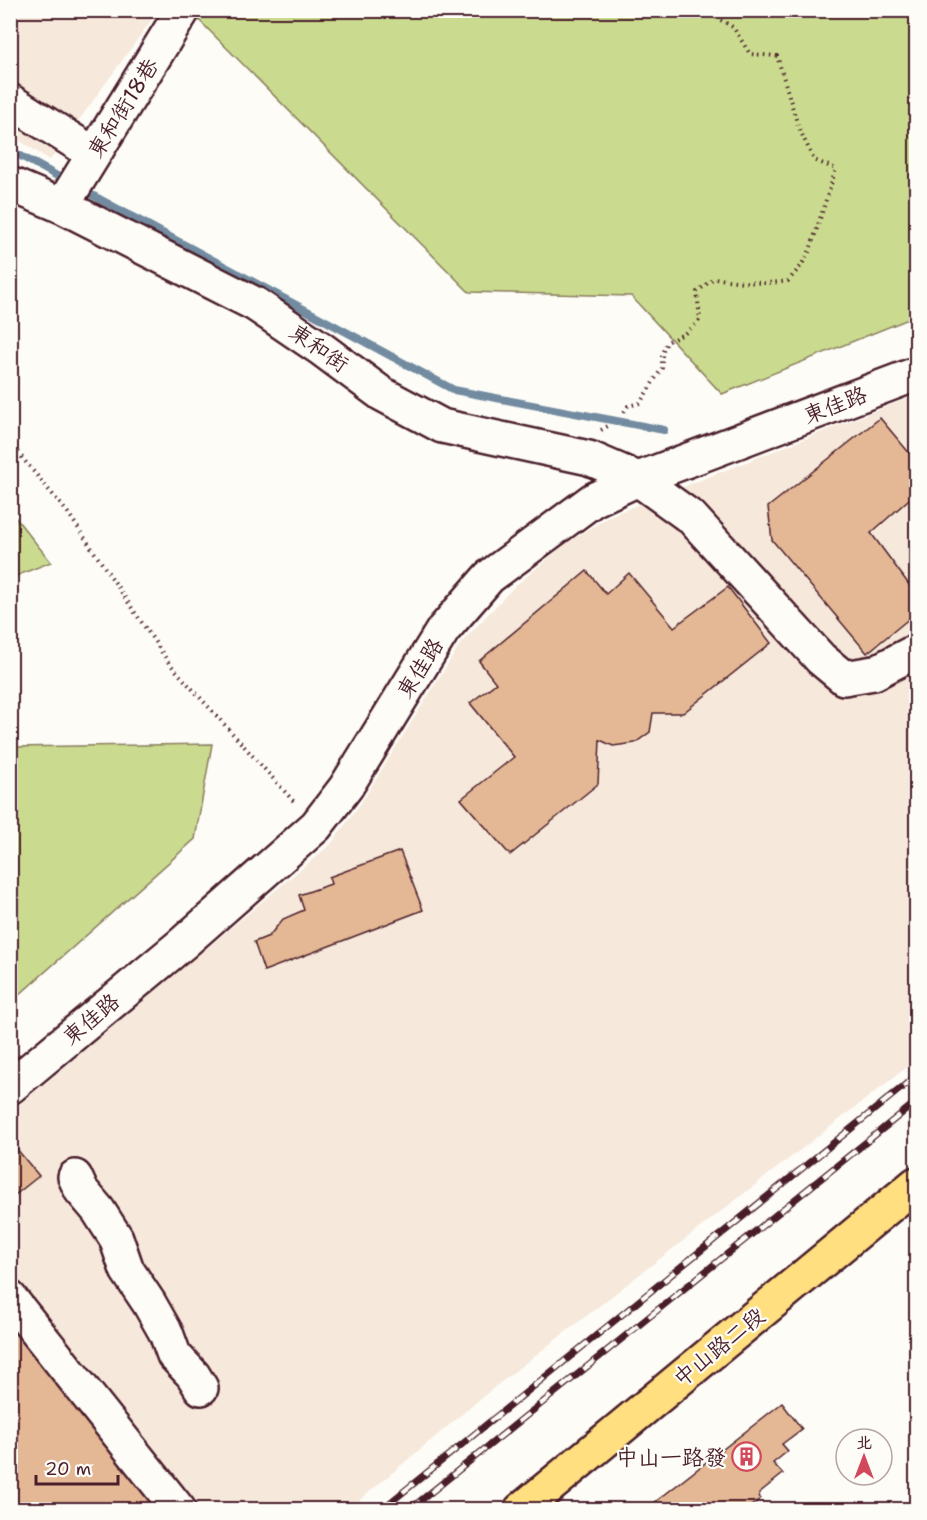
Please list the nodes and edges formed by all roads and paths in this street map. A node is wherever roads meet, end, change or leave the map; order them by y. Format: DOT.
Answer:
graph roads {
  1 [pos="183,10"];
  2 [pos="713,13"];
  3 [pos="705,16"];
  4 [pos="10,101"];
  5 [pos="92,158"];
  6 [pos="10,184"];
  7 [pos="66,199"];
  8 [pos="916,374"];
  9 [pos="624,412"];
  10 [pos="10,443"];
  11 [pos="638,479"];
  12 [pos="916,651"];
  13 [pos="316,826"];
  14 [pos="10,1087"];
  15 [pos="75,1178"];
  16 [pos="916,1184"];
  17 [pos="10,1298"];
  18 [pos="201,1388"];
  19 [pos="179,1509"];
  20 [pos="521,1509"];
  1 -- 5 [label="street, 東和街18巷"];
  2 -- 3 [label="path"];
  2 -- 9 [label="path"];
  4 -- 5 [label="street"];
  5 -- 7 [label="street, 東和街18巷"];
  6 -- 7 [label="street, 東和街"];
  7 -- 11 [label="street, 東和街"];
  8 -- 11 [label="street, 東佳路"];
  10 -- 13 [label="path"];
  11 -- 12 [label="street, 東和街"];
  11 -- 13 [label="street, 東佳路"];
  13 -- 14 [label="street, 東佳路"];
  15 -- 18 [label="street"];
  16 -- 20 [label="main road, 中山路二段"];
  17 -- 19 [label="street"];
}
